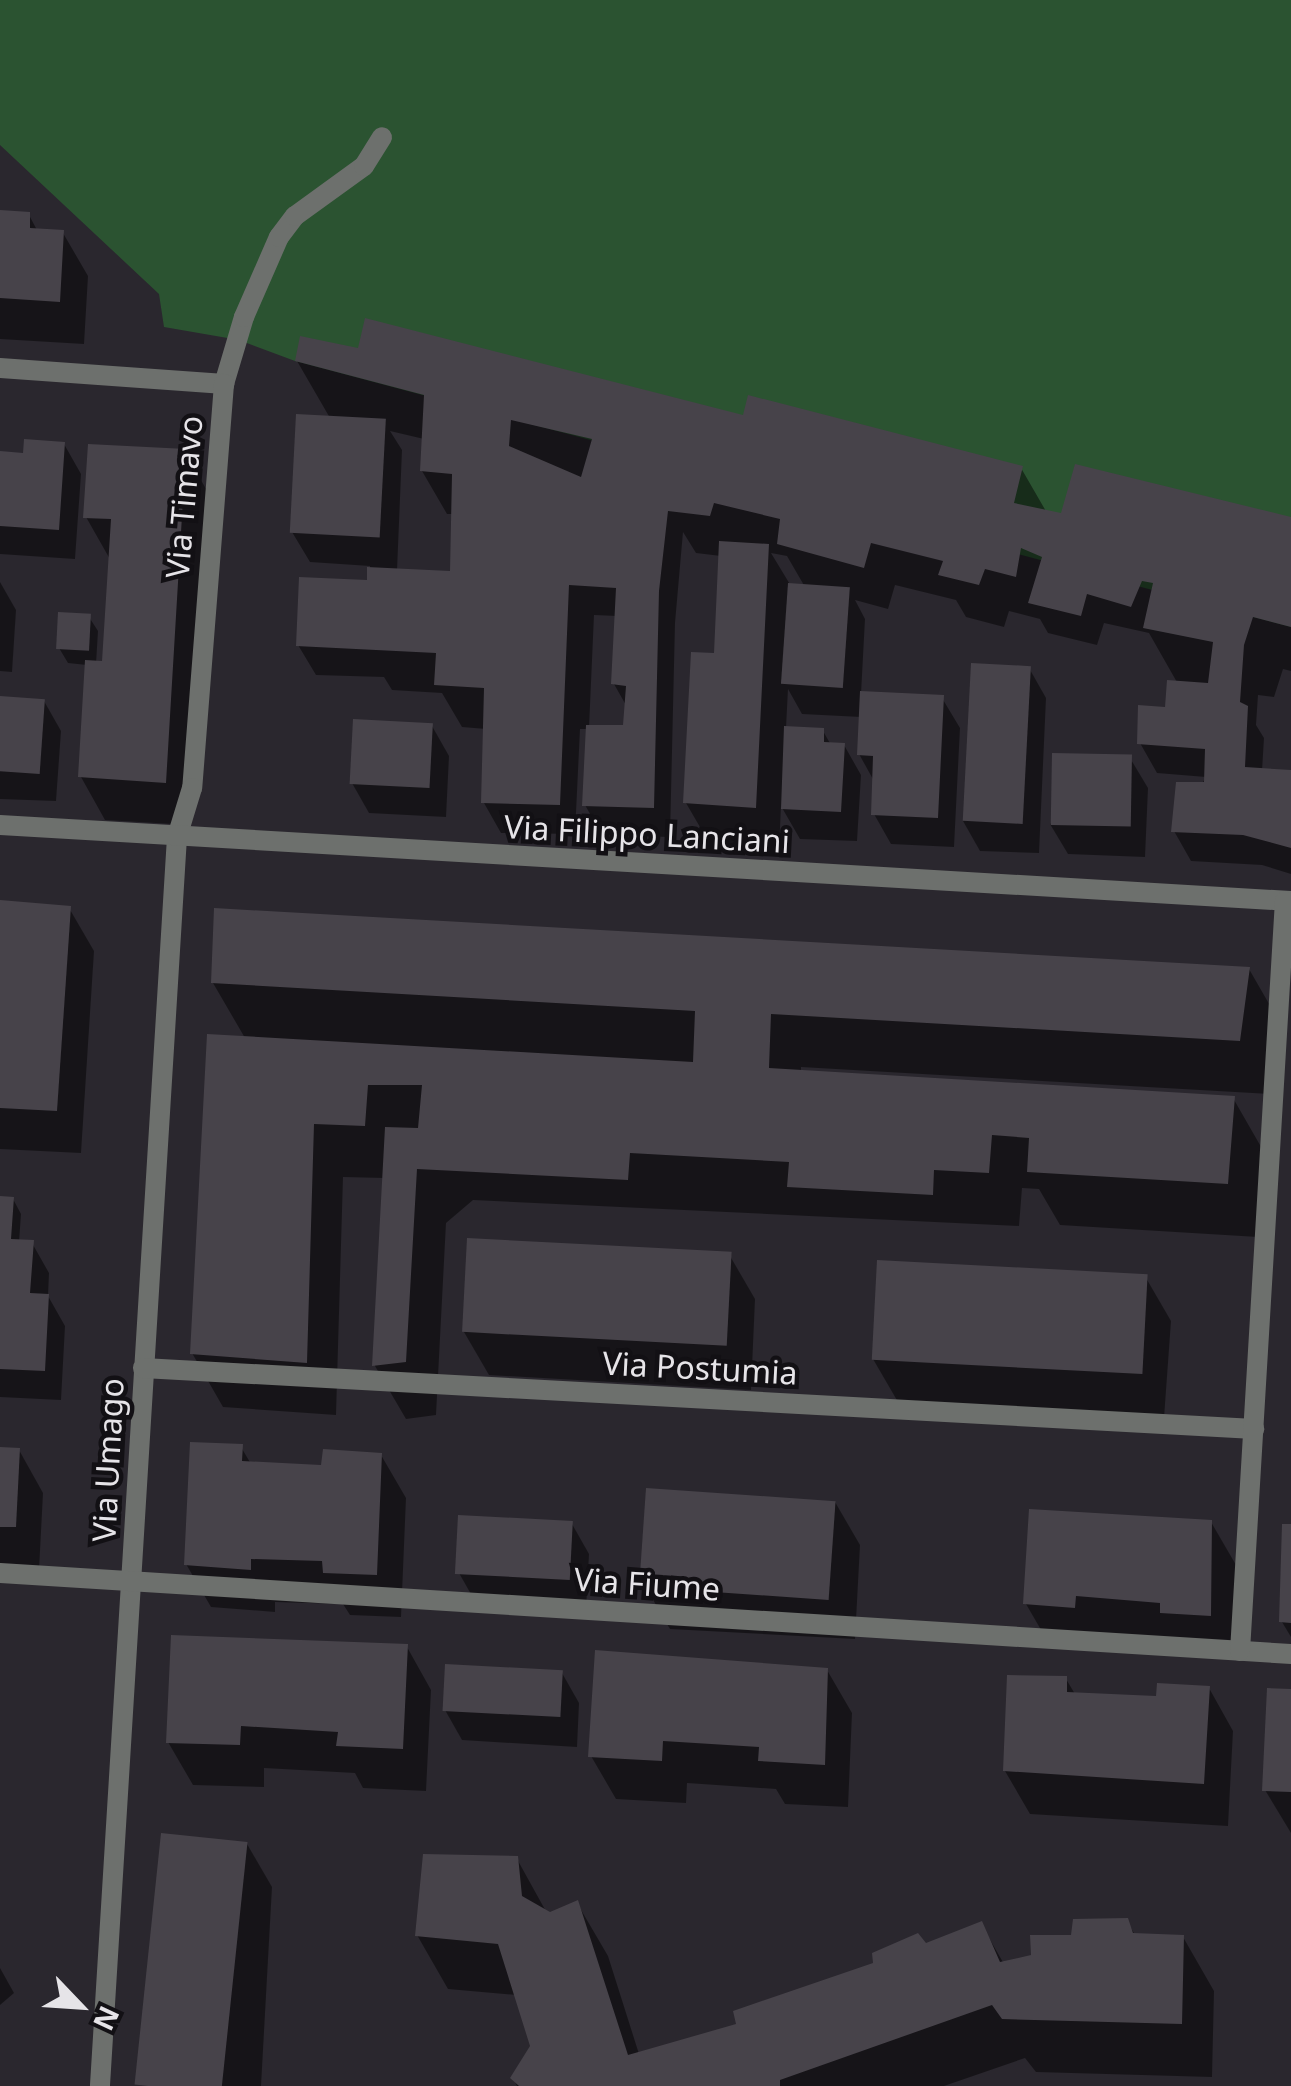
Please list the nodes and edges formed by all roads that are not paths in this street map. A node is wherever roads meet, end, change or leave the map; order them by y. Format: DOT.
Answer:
graph roads {
  1 [pos="382,137"];
  2 [pos="0,368"];
  3 [pos="224,384"];
  4 [pos="0,825"];
  5 [pos="177,837"];
  6 [pos="1288,901"];
  7 [pos="143,1368"];
  8 [pos="1254,1428"];
  9 [pos="0,1573"];
  10 [pos="131,1581"];
  11 [pos="1240,1651"];
  12 [pos="1291,1654"];
  13 [pos="100,2086"];
  1 -- 3 [label="street"];
  2 -- 3 [label="street, Via Timavo"];
  3 -- 5 [label="street, Via Timavo"];
  4 -- 5 [label="street, Via Filippo Lanciani"];
  5 -- 6 [label="street, Via Filippo Lanciani"];
  5 -- 7 [label="street, Via Umago"];
  6 -- 8 [label="street"];
  7 -- 8 [label="street, Via Postumia"];
  7 -- 10 [label="street, Via Umago"];
  8 -- 11 [label="street"];
  9 -- 10 [label="street, Via Fiume"];
  10 -- 11 [label="street, Via Fiume"];
  10 -- 13 [label="street, Via Umago"];
  11 -- 12 [label="street, Via Fiume"];
}
